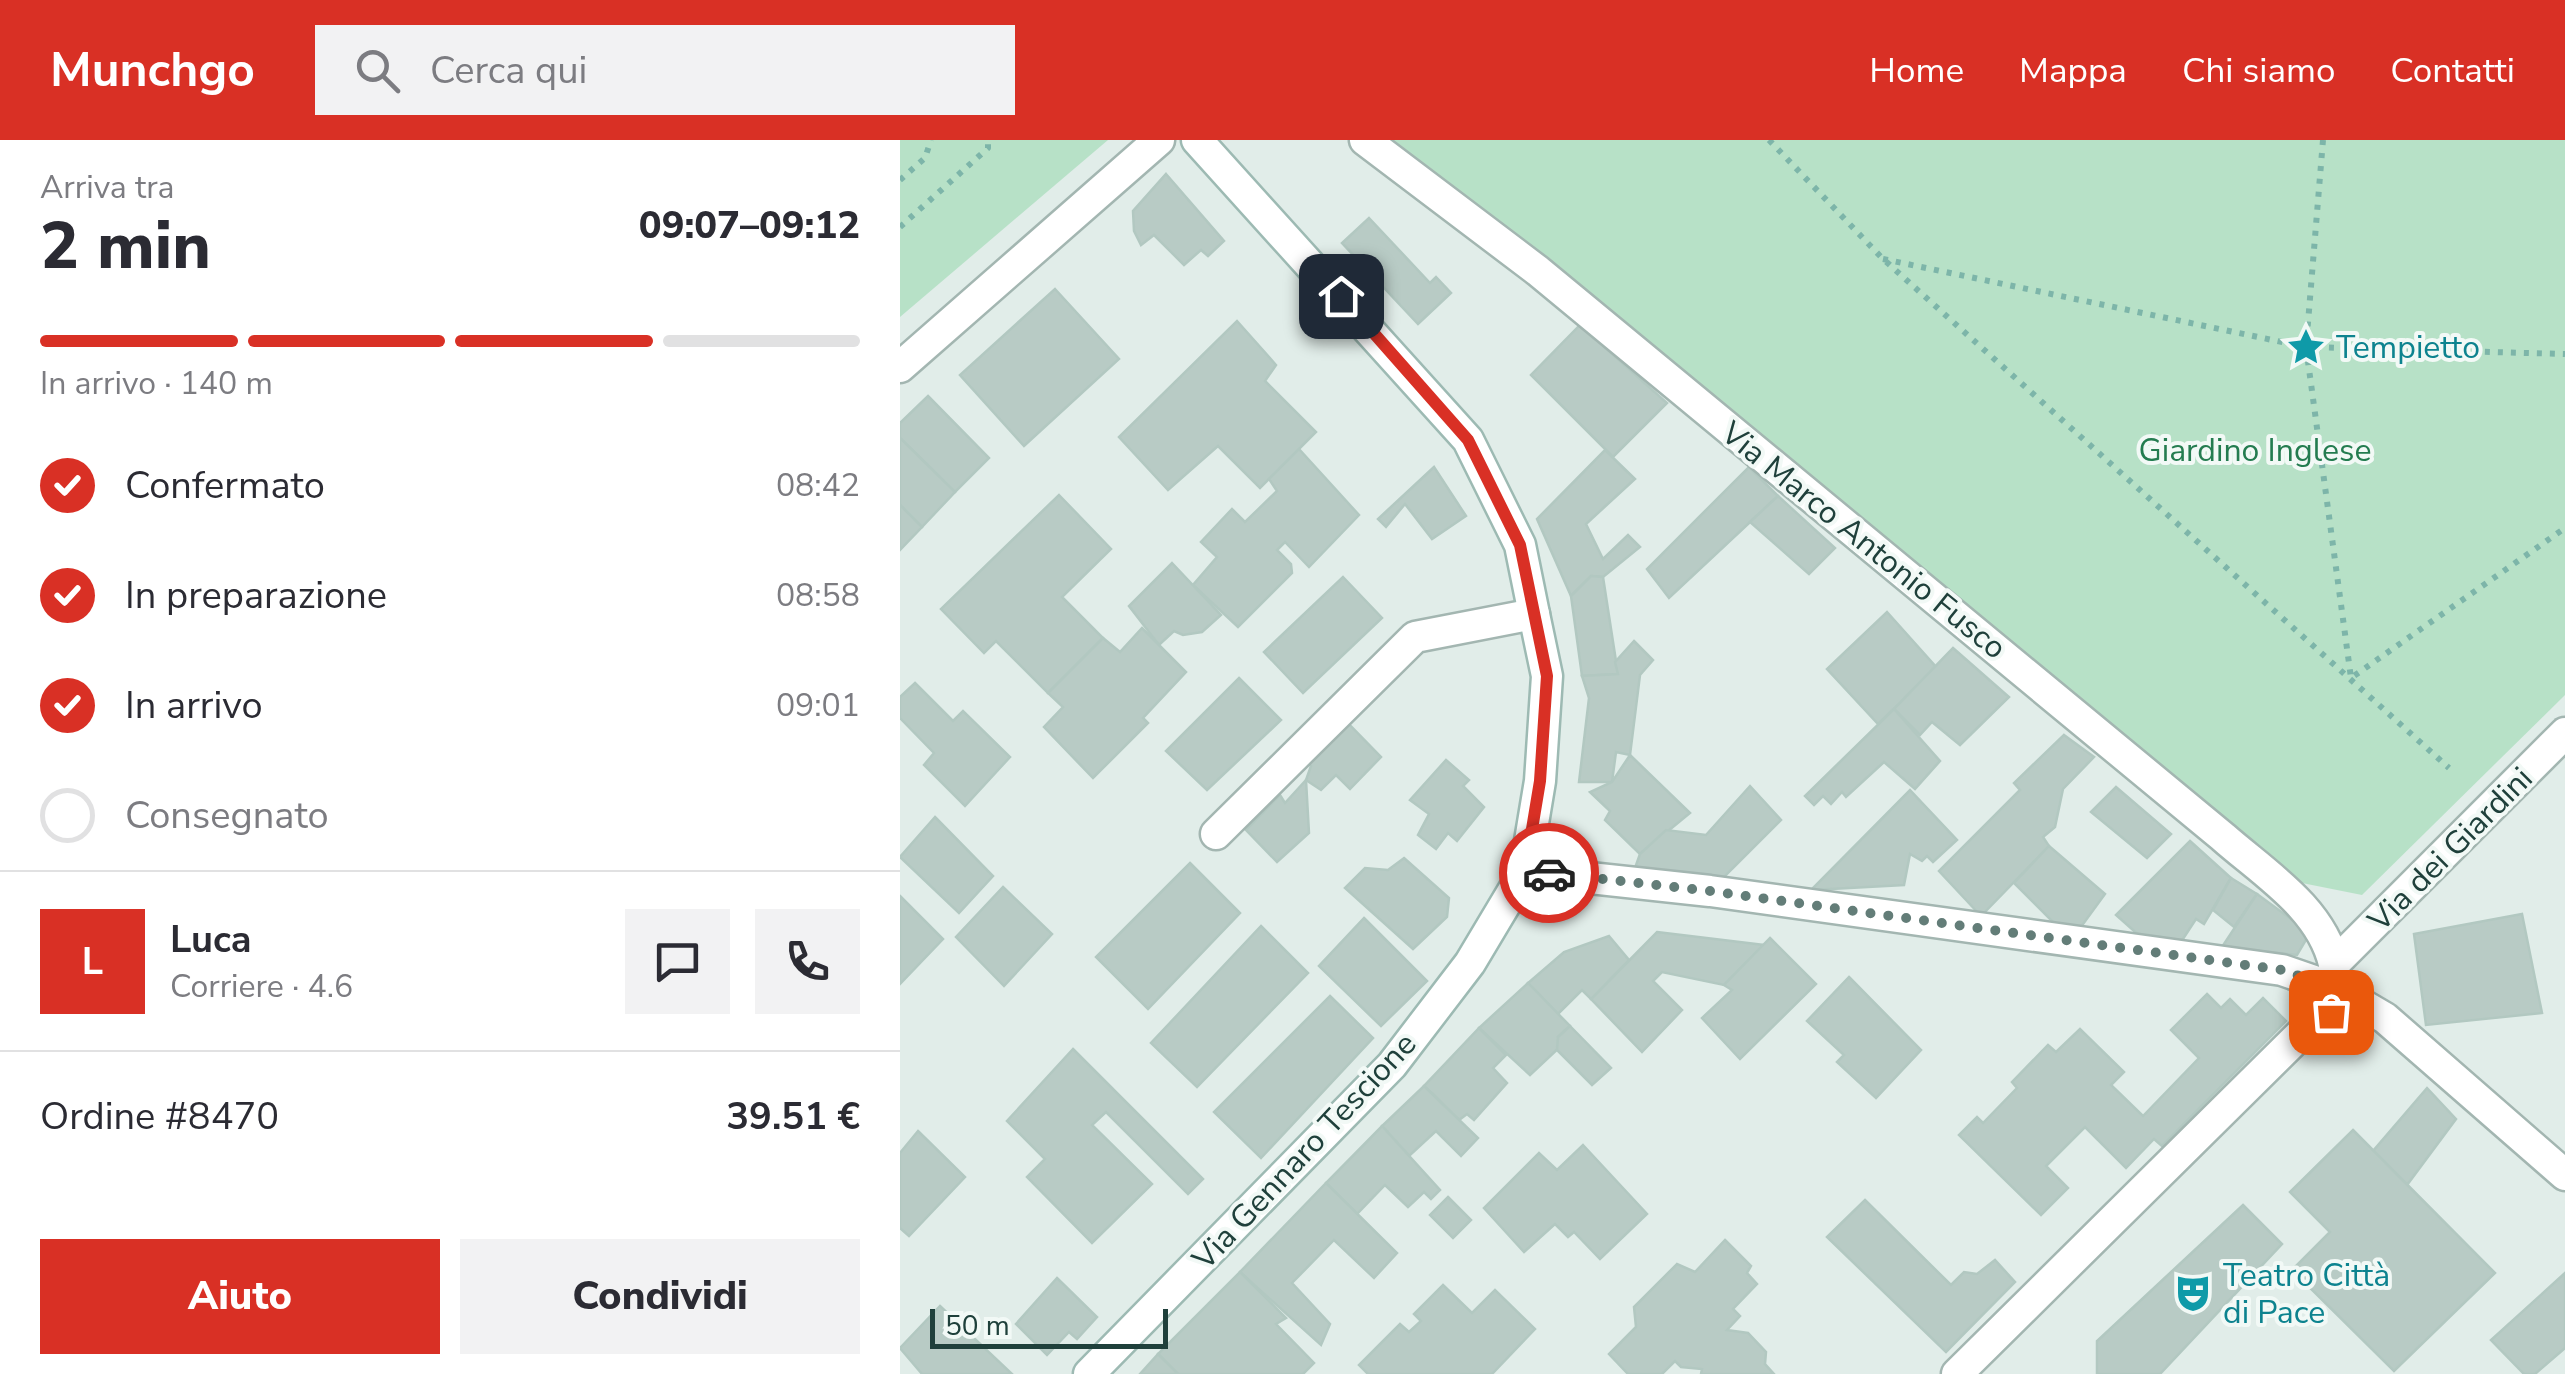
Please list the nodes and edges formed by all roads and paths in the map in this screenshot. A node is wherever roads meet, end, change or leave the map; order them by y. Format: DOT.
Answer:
graph roads {
  1 [pos="931,140"];
  2 [pos="988,140"];
  3 [pos="1158,140"];
  4 [pos="1197,140"];
  5 [pos="1365,140"];
  6 [pos="1769,140"];
  7 [pos="2323,140"];
  8 [pos="900,180"];
  9 [pos="900,226"];
  10 [pos="1882,258"];
  11 [pos="2306,347"];
  12 [pos="2565,354"];
  13 [pos="900,367"];
  14 [pos="2565,528"];
  15 [pos="1534,614"];
  16 [pos="2351,678"];
  17 [pos="2565,733"];
  18 [pos="2449,768"];
  19 [pos="1216,834"];
  20 [pos="1525,871"];
  21 [pos="2333,988"];
  22 [pos="2565,1175"];
  23 [pos="1089,1374"];
  24 [pos="1957,1374"];
  1 -- 8 [label="path"];
  2 -- 9 [label="path"];
  3 -- 13 [label="street"];
  4 -- 15 [label="street, Via Gennaro Tescione"];
  5 -- 21 [label="street, Via Marco Antonio Fusco"];
  6 -- 10 [label="path"];
  7 -- 11 [label="path"];
  10 -- 11 [label="path"];
  10 -- 16 [label="path"];
  11 -- 12 [label="path"];
  11 -- 16 [label="path"];
  14 -- 16 [label="path"];
  15 -- 19 [label="street"];
  15 -- 20 [label="street, Via Gennaro Tescione"];
  16 -- 18 [label="path"];
  17 -- 21 [label="street, Via dei Giardini"];
  20 -- 21 [label="street"];
  20 -- 23 [label="street, Via Gennaro Tescione"];
  21 -- 22 [label="street"];
  21 -- 24 [label="street, Via dei Giardini"];
}
